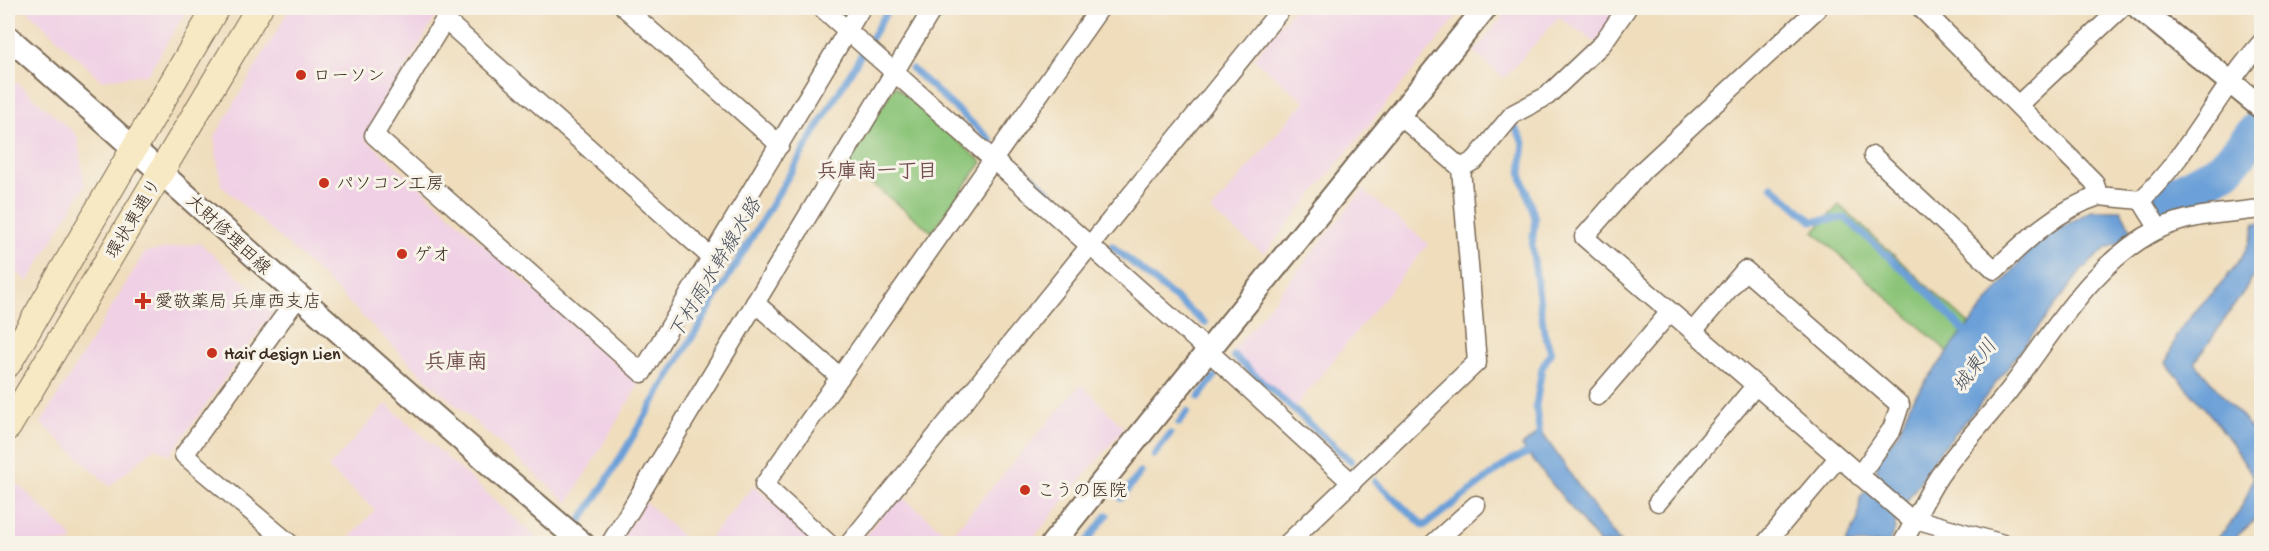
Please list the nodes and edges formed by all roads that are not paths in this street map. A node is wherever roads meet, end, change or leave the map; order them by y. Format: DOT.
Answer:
graph roads {
  1 [pos="216,8"];
  2 [pos="259,8"];
  3 [pos="624,8"];
  4 [pos="822,8"];
  5 [pos="861,8"];
  6 [pos="933,8"];
  7 [pos="1100,8"];
  8 [pos="1282,8"];
  9 [pos="1485,8"];
  10 [pos="1627,8"];
  11 [pos="1818,8"];
  12 [pos="2121,8"];
  13 [pos="2139,8"];
  14 [pos="1928,10"];
  15 [pos="448,14"];
  16 [pos="852,34"];
  17 [pos="8,37"];
  18 [pos="2262,42"];
  19 [pos="888,66"];
  20 [pos="2236,86"];
  21 [pos="2018,105"];
  22 [pos="2262,108"];
  23 [pos="1399,115"];
  24 [pos="780,145"];
  25 [pos="133,147"];
  26 [pos="1873,156"];
  27 [pos="993,160"];
  28 [pos="1461,168"];
  29 [pos="161,172"];
  30 [pos="2099,196"];
  31 [pos="2141,200"];
  32 [pos="2262,209"];
  33 [pos="2159,229"];
  34 [pos="1091,247"];
  35 [pos="712,258"];
  36 [pos="298,297"];
  37 [pos="755,303"];
  38 [pos="1670,312"];
  39 [pos="1693,331"];
  40 [pos="1208,350"];
  41 [pos="8,364"];
  42 [pos="840,377"];
  43 [pos="1756,385"];
  44 [pos="1598,396"];
  45 [pos="8,427"];
  46 [pos="1838,458"];
  47 [pos="1862,479"];
  48 [pos="1352,483"];
  49 [pos="1658,502"];
  50 [pos="1476,505"];
  51 [pos="1912,519"];
  52 [pos="290,543"];
  53 [pos="583,543"];
  54 [pos="610,543"];
  55 [pos="829,543"];
  56 [pos="849,543"];
  57 [pos="1052,543"];
  58 [pos="1287,543"];
  59 [pos="1434,543"];
  60 [pos="1766,543"];
  61 [pos="1902,543"];
  62 [pos="2003,543"];
  1 -- 25 [label="main road, 環状東通り"];
  2 -- 29 [label="main road, 環状東通り"];
  3 -- 24 [label="street"];
  4 -- 16 [label="street"];
  5 -- 16 [label="street"];
  6 -- 19 [label="street"];
  7 -- 27 [label="street"];
  8 -- 34 [label="street"];
  9 -- 23 [label="street"];
  10 -- 28 [label="street"];
  11 -- 38 [label="street"];
  12 -- 21 [label="street"];
  13 -- 20 [label="street"];
  14 -- 21 [label="street"];
  15 -- 35 [label="street"];
  15 -- 35 [label="street"];
  16 -- 19 [label="street"];
  16 -- 24 [label="street"];
  17 -- 25 [label="street, 大財修理田線"];
  18 -- 20 [label="street"];
  19 -- 27 [label="street"];
  19 -- 37 [label="street"];
  20 -- 22 [label="street"];
  20 -- 31 [label="street"];
  21 -- 30 [label="street"];
  23 -- 28 [label="street"];
  23 -- 40 [label="street"];
  24 -- 35 [label="street"];
  25 -- 29 [label="street, 大財修理田線"];
  25 -- 41 [label="main road, 環状東通り"];
  26 -- 30 [label="street"];
  27 -- 34 [label="street"];
  27 -- 42 [label="street"];
  28 -- 48 [label="street"];
  29 -- 36 [label="street, 大財修理田線"];
  29 -- 45 [label="main road, 環状東通り"];
  30 -- 31 [label="street"];
  31 -- 33 [label="street"];
  32 -- 33 [label="street"];
  33 -- 51 [label="street"];
  34 -- 40 [label="street"];
  34 -- 56 [label="street"];
  36 -- 52 [label="street"];
  36 -- 53 [label="street, 大財修理田線"];
  37 -- 42 [label="street"];
  37 -- 54 [label="street"];
  38 -- 39 [label="street"];
  38 -- 44 [label="street"];
  39 -- 43 [label="street"];
  39 -- 47 [label="street"];
  40 -- 48 [label="street"];
  40 -- 57 [label="street"];
  42 -- 55 [label="street"];
  43 -- 46 [label="street"];
  43 -- 49 [label="street"];
  46 -- 47 [label="street"];
  46 -- 60 [label="street"];
  47 -- 51 [label="street"];
  48 -- 58 [label="street"];
  50 -- 59 [label="street"];
  51 -- 61 [label="street"];
  51 -- 62 [label="street"];
}
